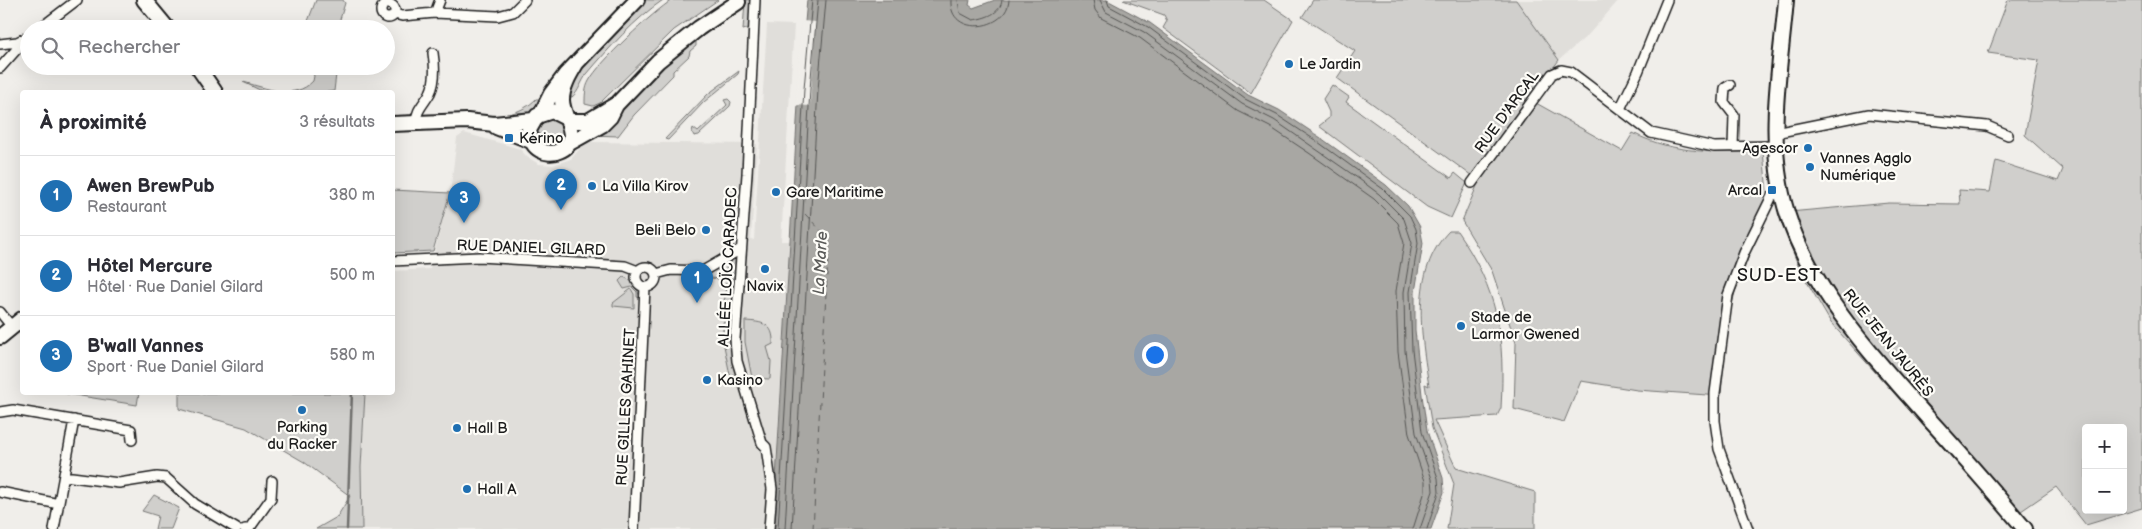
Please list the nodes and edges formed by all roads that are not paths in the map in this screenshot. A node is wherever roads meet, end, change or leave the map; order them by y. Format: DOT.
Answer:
graph roads {
  1 [pos="144,0"];
  2 [pos="440,0"];
  3 [pos="525,0"];
  4 [pos="755,0"];
  5 [pos="1667,0"];
  6 [pos="1786,0"];
  7 [pos="75,1"];
  8 [pos="388,2"];
  9 [pos="738,2"];
  10 [pos="630,3"];
  11 [pos="434,13"];
  12 [pos="51,20"];
  13 [pos="161,20"];
  14 [pos="18,42"];
  15 [pos="0,44"];
  16 [pos="433,53"];
  17 [pos="576,64"];
  18 [pos="0,68"];
  19 [pos="204,75"];
  20 [pos="1730,85"];
  21 [pos="216,90"];
  22 [pos="616,105"];
  23 [pos="1620,109"];
  24 [pos="537,116"];
  25 [pos="567,119"];
  26 [pos="416,122"];
  27 [pos="395,124"];
  28 [pos="494,124"];
  29 [pos="2008,135"];
  30 [pos="1775,140"];
  31 [pos="531,141"];
  32 [pos="568,144"];
  33 [pos="1734,147"];
  34 [pos="1472,184"];
  35 [pos="1781,191"];
  36 [pos="741,249"];
  37 [pos="395,261"];
  38 [pos="638,271"];
  39 [pos="656,274"];
  40 [pos="645,287"];
  41 [pos="0,312"];
  42 [pos="17,323"];
  43 [pos="0,337"];
  44 [pos="0,412"];
  45 [pos="74,420"];
  46 [pos="132,440"];
  47 [pos="64,476"];
  48 [pos="272,480"];
  49 [pos="0,492"];
  50 [pos="60,504"];
  51 [pos="54,529"];
  52 [pos="237,529"];
  53 [pos="245,529"];
  54 [pos="634,529"];
  55 [pos="769,529"];
  56 [pos="1748,529"];
  57 [pos="2025,529"];
  1 -- 13 [label="main road"];
  2 -- 11 [label="street"];
  3 -- 11 [label="street"];
  4 -- 36 [label="street, ALLÉE LOÏC CARADEC"];
  5 -- 23 [label="street"];
  6 -- 30 [label="main road, RUE JEAN JAURÈS"];
  7 -- 12 [label="street"];
  8 -- 11 [label="street"];
  9 -- 22 [label="main road"];
  10 -- 17 [label="main road"];
  14 -- 15 [label="street"];
  14 -- 18 [label="street"];
  16 -- 26 [label="street"];
  17 -- 24 [label="main road"];
  17 -- 25 [label="main road"];
  19 -- 21 [label="main road"];
  20 -- 33 [label="street"];
  22 -- 25 [label="main road"];
  22 -- 32 [label="main road"];
  23 -- 33 [label="street, RUE D'ARCAL"];
  23 -- 34 [label="street, RUE D'ARCAL"];
  24 -- 25 [label="main road"];
  24 -- 28 [label="main road"];
  24 -- 31 [label="main road"];
  25 -- 32 [label="main road"];
  26 -- 27 [label="main road"];
  26 -- 28 [label="main road"];
  28 -- 31 [label="main road"];
  29 -- 30 [label="street, RUE D'ARCAL"];
  30 -- 33 [label="street, RUE D'ARCAL"];
  30 -- 35 [label="main road, RUE JEAN JAURÈS"];
  31 -- 32 [label="main road"];
  35 -- 56 [label="street"];
  35 -- 57 [label="main road, RUE JEAN JAURÈS"];
  36 -- 39 [label="street"];
  36 -- 55 [label="street, ALLÉE LOÏC CARADEC"];
  37 -- 38 [label="street, RUE DANIEL GILARD"];
  38 -- 39 [label="street"];
  38 -- 40 [label="street"];
  39 -- 40 [label="street"];
  40 -- 54 [label="street, RUE GILLES GAHINET"];
  41 -- 42 [label="street"];
  42 -- 43 [label="main road"];
  44 -- 45 [label="street"];
  45 -- 46 [label="street"];
  45 -- 47 [label="street"];
  47 -- 50 [label="street"];
  47 -- 52 [label="street"];
  48 -- 53 [label="street"];
  49 -- 50 [label="street"];
  50 -- 51 [label="street"];
}
